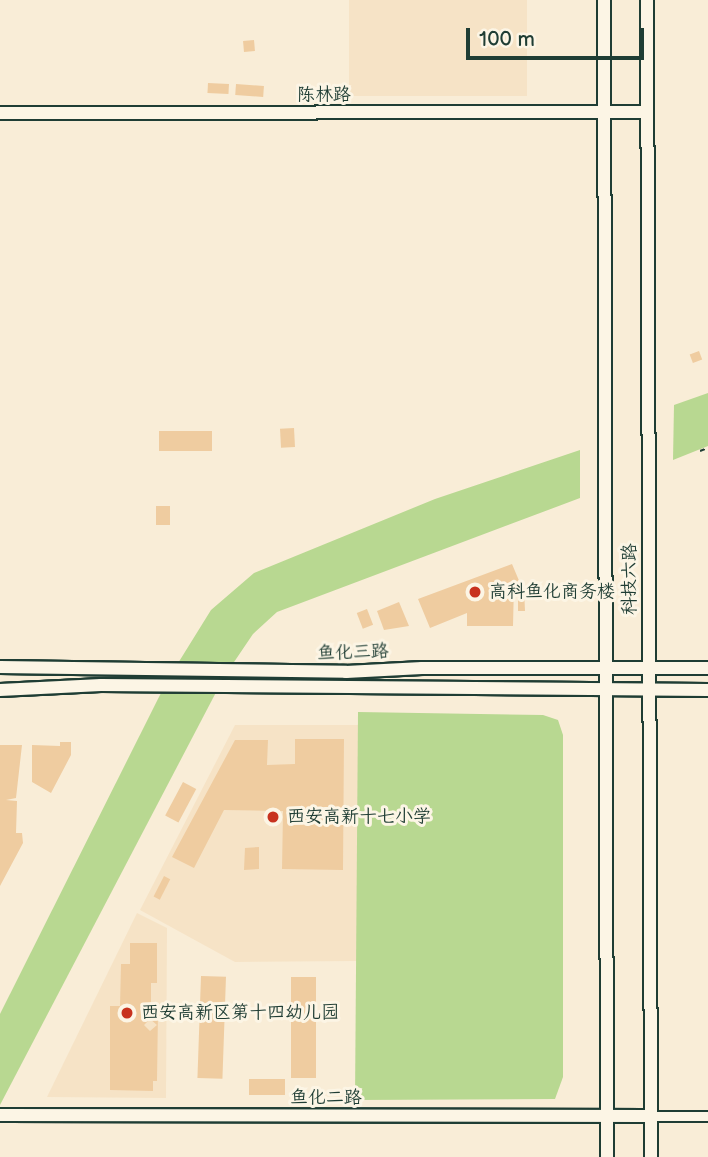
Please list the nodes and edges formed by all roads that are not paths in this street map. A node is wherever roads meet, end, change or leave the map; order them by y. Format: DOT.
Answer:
graph roads {
  1 [pos="604,0"];
  2 [pos="647,0"];
  3 [pos="604,112"];
  4 [pos="647,112"];
  5 [pos="0,113"];
  6 [pos="0,667"];
  7 [pos="648,668"];
  8 [pos="708,668"];
  9 [pos="606,669"];
  10 [pos="0,690"];
  11 [pos="708,690"];
  12 [pos="648,691"];
  13 [pos="606,692"];
  14 [pos="0,1115"];
  15 [pos="607,1116"];
  16 [pos="652,1116"];
  17 [pos="708,1116"];
  18 [pos="607,1157"];
  19 [pos="651,1157"];
  1 -- 3 [label="street, 科技六路"];
  2 -- 4 [label="street, 科技六路"];
  3 -- 4 [label="street, 陈林路"];
  3 -- 5 [label="street, 陈林路"];
  3 -- 9 [label="street, 科技六路"];
  4 -- 7 [label="street, 科技六路"];
  6 -- 9 [label="street, 鱼化三路"];
  7 -- 8 [label="street, 鱼化三路"];
  7 -- 9 [label="street, 鱼化三路"];
  7 -- 12 [label="street, 科技六路"];
  9 -- 13 [label="street, 科技六路"];
  10 -- 13 [label="street, 鱼化三路"];
  11 -- 12 [label="street, 鱼化三路"];
  12 -- 13 [label="street, 鱼化三路"];
  12 -- 16 [label="street, 科技六路"];
  13 -- 15 [label="street, 科技六路"];
  14 -- 15 [label="street, 鱼化二路"];
  15 -- 16 [label="street, 鱼化二路"];
  15 -- 18 [label="street, 科技六路"];
  16 -- 17 [label="street"];
  16 -- 19 [label="street, 科技六路"];
}
